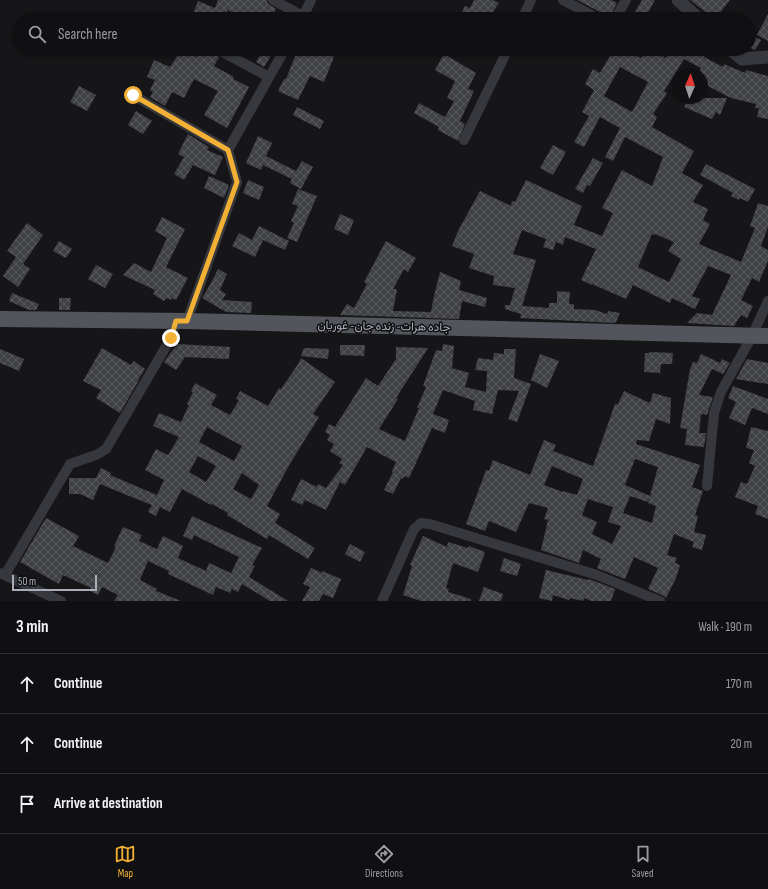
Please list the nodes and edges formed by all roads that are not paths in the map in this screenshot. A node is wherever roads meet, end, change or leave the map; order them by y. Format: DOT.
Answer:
graph roads {
  1 [pos="273,0"];
  2 [pos="311,0"];
  3 [pos="531,0"];
  4 [pos="563,0"];
  5 [pos="626,0"];
  6 [pos="684,2"];
  7 [pos="293,12"];
  8 [pos="306,12"];
  9 [pos="525,12"];
  10 [pos="586,12"];
  11 [pos="618,12"];
  12 [pos="693,12"];
  13 [pos="230,56"];
  14 [pos="281,56"];
  15 [pos="505,56"];
  16 [pos="738,56"];
  17 [pos="768,57"];
  18 [pos="269,77"];
  19 [pos="133,95"];
  20 [pos="464,140"];
  21 [pos="228,150"];
  22 [pos="768,301"];
  23 [pos="0,319"];
  24 [pos="182,321"];
  25 [pos="760,336"];
  26 [pos="707,486"];
  27 [pos="2,574"];
  28 [pos="61,601"];
  29 [pos="382,601"];
  30 [pos="660,601"];
  1 -- 7 [label="street"];
  2 -- 8 [label="street"];
  3 -- 9 [label="street"];
  4 -- 10 [label="street"];
  5 -- 11 [label="street"];
  6 -- 12 [label="street"];
  13 -- 18 [label="street"];
  14 -- 18 [label="street"];
  15 -- 20 [label="street"];
  16 -- 17 [label="street"];
  18 -- 21 [label="street"];
  19 -- 21 [label="street"];
  21 -- 24 [label="street"];
  22 -- 25 [label="street"];
  23 -- 24 [label="main road, جاده هرات- زنده جان- غوریان"];
  24 -- 25 [label="main road, جاده هرات- زنده جان- غوریان"];
  24 -- 27 [label="street"];
  25 -- 26 [label="street"];
  27 -- 28 [label="street"];
  29 -- 30 [label="street"];
}
